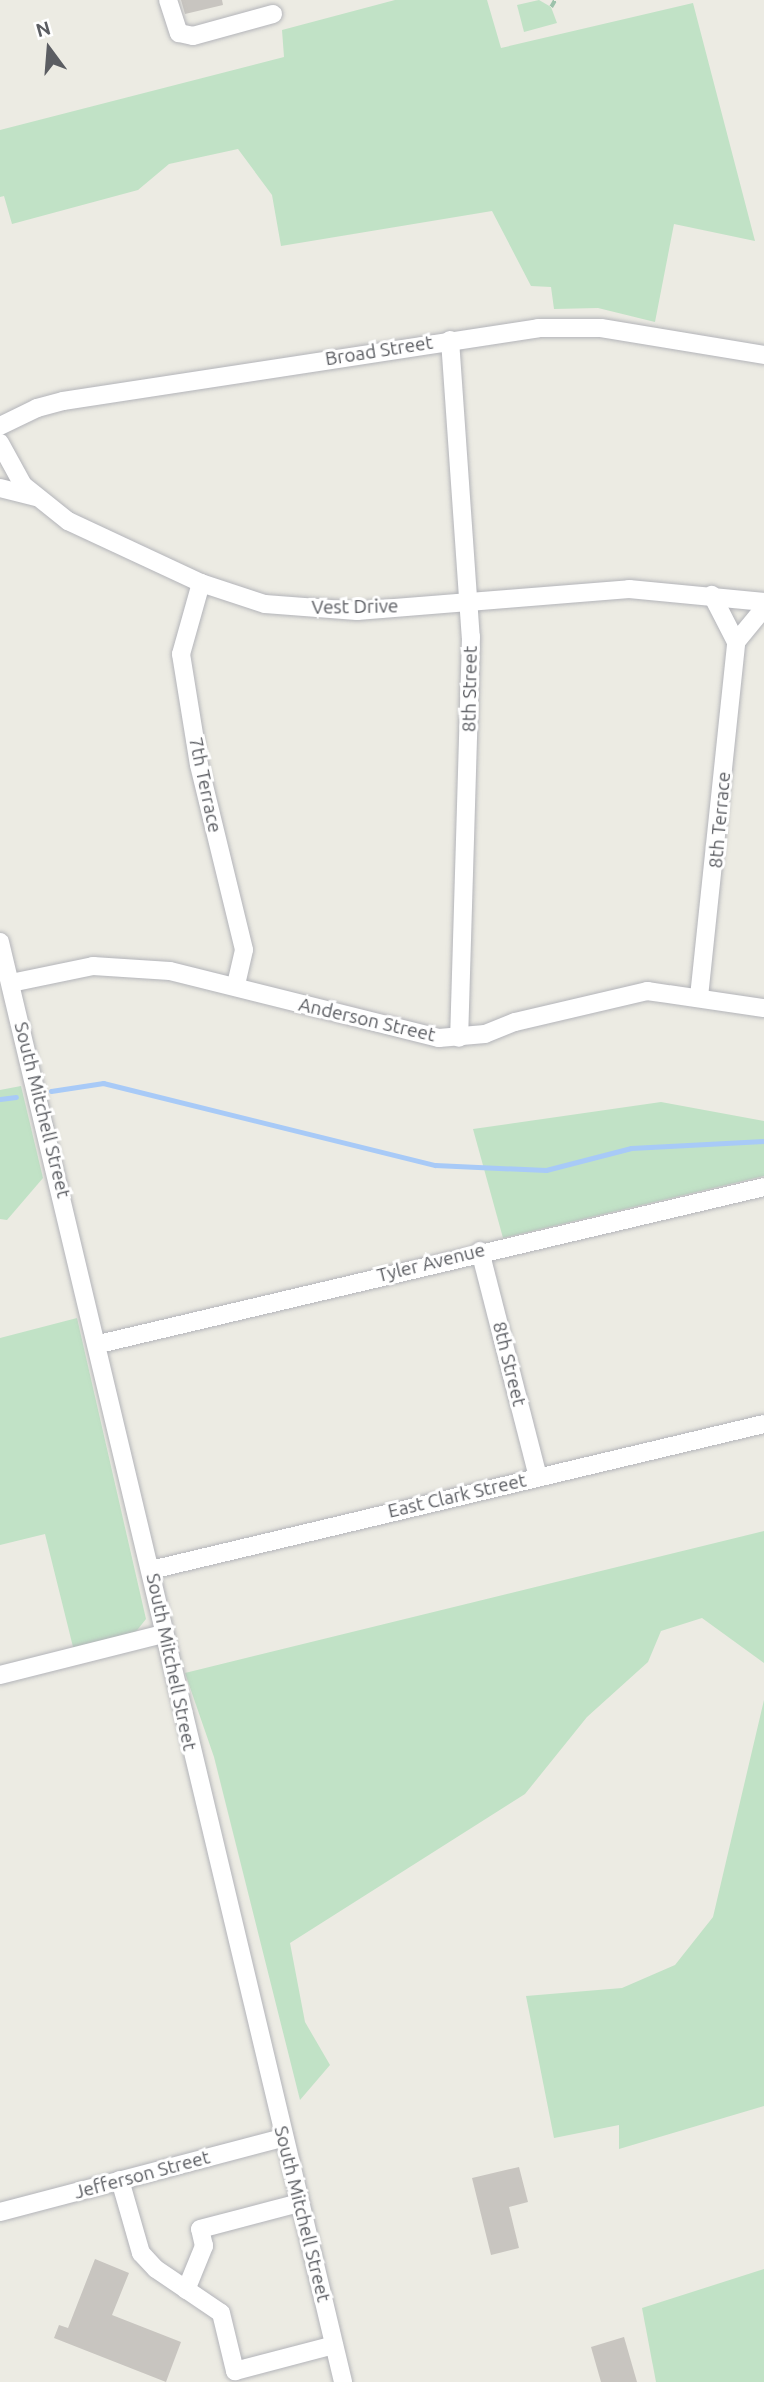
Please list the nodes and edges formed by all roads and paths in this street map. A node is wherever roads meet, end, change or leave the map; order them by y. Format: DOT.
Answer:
graph roads {
  1 [pos="168,0"];
  2 [pos="555,0"];
  3 [pos="551,7"];
  4 [pos="273,15"];
  5 [pos="450,340"];
  6 [pos="764,355"];
  7 [pos="0,426"];
  8 [pos="0,443"];
  9 [pos="0,488"];
  10 [pos="36,497"];
  11 [pos="201,583"];
  12 [pos="712,595"];
  13 [pos="468,600"];
  14 [pos="764,602"];
  15 [pos="764,608"];
  16 [pos="736,642"];
  17 [pos="0,942"];
  18 [pos="11,983"];
  19 [pos="236,986"];
  20 [pos="699,997"];
  21 [pos="764,1008"];
  22 [pos="459,1038"];
  23 [pos="764,1187"];
  24 [pos="480,1251"];
  25 [pos="99,1344"];
  26 [pos="764,1424"];
  27 [pos="538,1477"];
  28 [pos="151,1570"];
  29 [pos="163,1634"];
  30 [pos="0,1675"];
  31 [pos="284,2138"];
  32 [pos="120,2180"];
  33 [pos="299,2203"];
  34 [pos="0,2212"];
  35 [pos="186,2290"];
  36 [pos="334,2345"];
  37 [pos="342,2382"];
  1 -- 4 [label="street"];
  2 -- 3 [label="path"];
  5 -- 6 [label="street, Broad Street"];
  5 -- 7 [label="street, Broad Street"];
  5 -- 13 [label="street, 8th Street"];
  8 -- 10 [label="street, Vest Drive"];
  9 -- 10 [label="street"];
  10 -- 11 [label="street, Vest Drive"];
  11 -- 13 [label="street, Vest Drive"];
  11 -- 19 [label="street, 7th Terrace"];
  12 -- 13 [label="street, Vest Drive"];
  12 -- 14 [label="street, Vest Drive"];
  12 -- 16 [label="street"];
  13 -- 22 [label="street, 8th Street"];
  15 -- 16 [label="street"];
  16 -- 20 [label="street, 8th Terrace"];
  17 -- 18 [label="street, South Mitchell Street"];
  18 -- 19 [label="street, Anderson Street"];
  18 -- 25 [label="street, South Mitchell Street"];
  19 -- 22 [label="street, Anderson Street"];
  20 -- 21 [label="street, Anderson Street"];
  20 -- 22 [label="street, Anderson Street"];
  23 -- 24 [label="street, Tyler Avenue"];
  24 -- 25 [label="street, Tyler Avenue"];
  24 -- 27 [label="street, 8th Street"];
  25 -- 28 [label="street, South Mitchell Street"];
  26 -- 27 [label="street, East Clark Street"];
  27 -- 28 [label="street, East Clark Street"];
  28 -- 29 [label="street, South Mitchell Street"];
  29 -- 30 [label="street"];
  29 -- 31 [label="street, South Mitchell Street"];
  31 -- 32 [label="street, Jefferson Street"];
  31 -- 33 [label="street, South Mitchell Street"];
  32 -- 34 [label="street, Jefferson Street"];
  32 -- 35 [label="street"];
  33 -- 35 [label="street"];
  33 -- 36 [label="street, South Mitchell Street"];
  35 -- 36 [label="street"];
  36 -- 37 [label="street, South Mitchell Street"];
}
